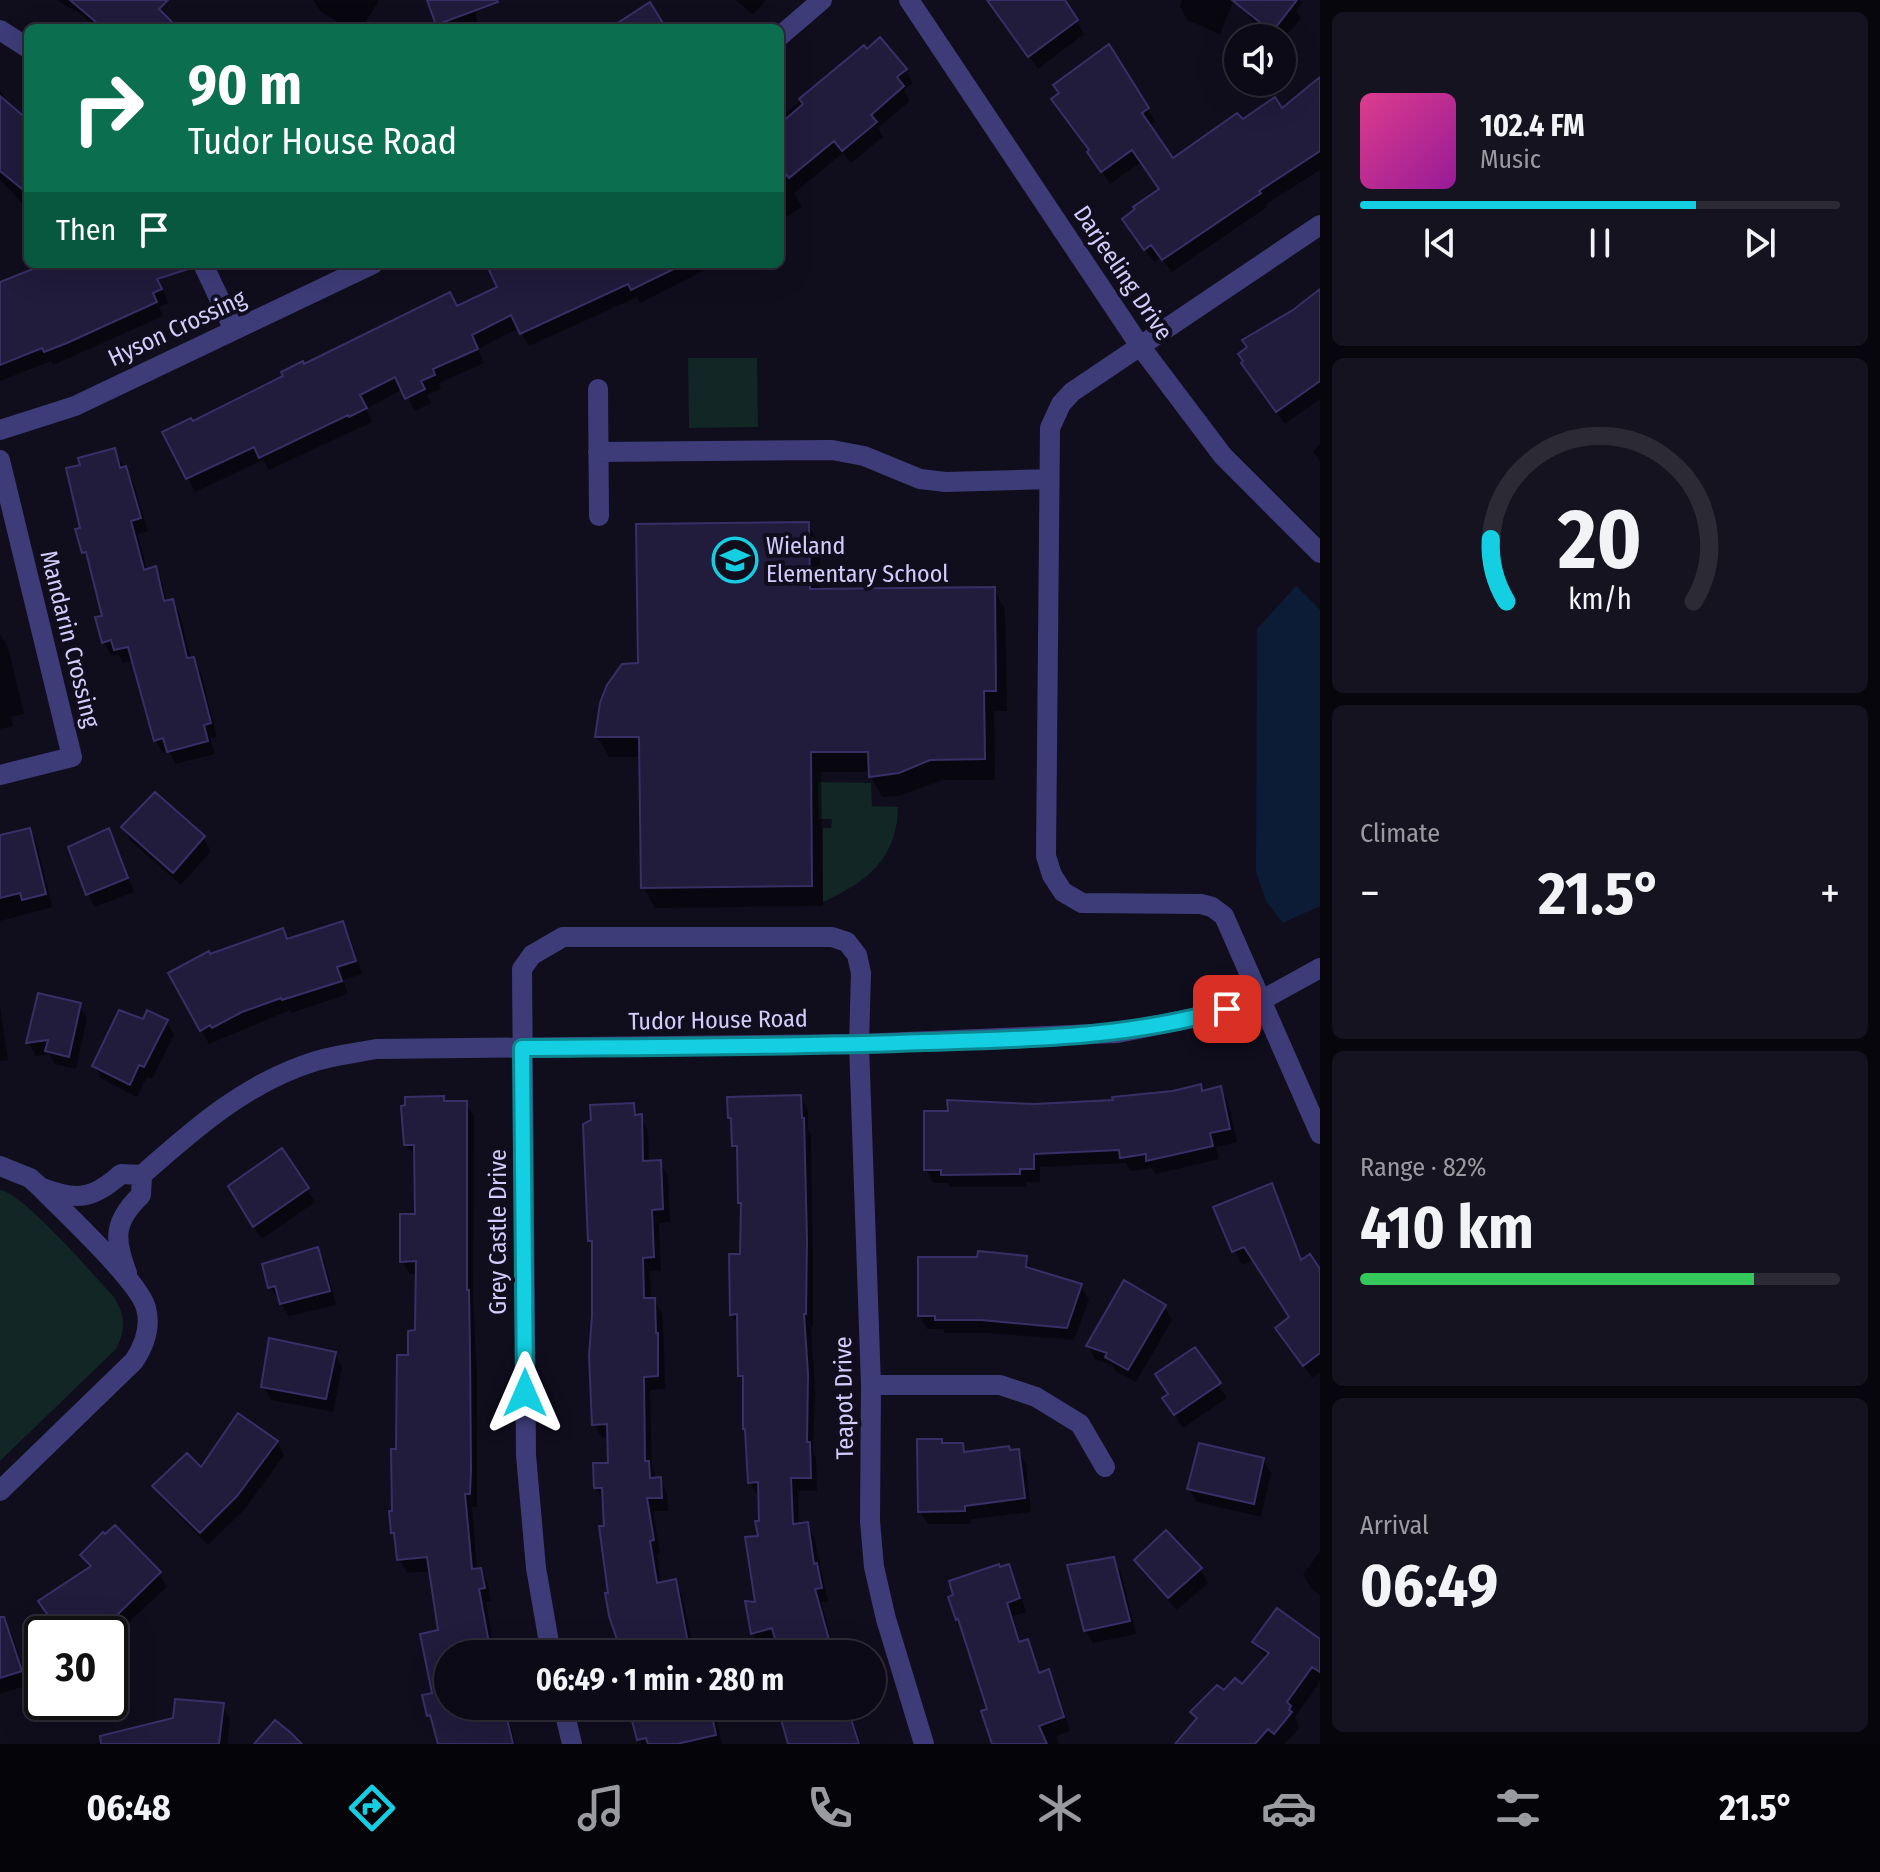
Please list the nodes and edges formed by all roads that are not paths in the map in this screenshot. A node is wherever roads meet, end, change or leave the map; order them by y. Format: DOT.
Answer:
graph roads {
  1 [pos="822,0"];
  2 [pos="909,0"];
  3 [pos="0,30"];
  4 [pos="784,33"];
  5 [pos="24,45"];
  6 [pos="1320,225"];
  7 [pos="205,268"];
  8 [pos="365,268"];
  9 [pos="234,330"];
  10 [pos="1140,346"];
  11 [pos="598,389"];
  12 [pos="0,430"];
  13 [pos="598,452"];
  14 [pos="0,460"];
  15 [pos="1049,479"];
  16 [pos="599,516"];
  17 [pos="1320,553"];
  18 [pos="0,775"];
  19 [pos="1320,968"];
  20 [pos="1262,1000"];
  21 [pos="859,1044"];
  22 [pos="522,1048"];
  23 [pos="1320,1134"];
  24 [pos="0,1166"];
  25 [pos="142,1175"];
  26 [pos="40,1187"];
  27 [pos="129,1280"];
  28 [pos="871,1385"];
  29 [pos="1105,1467"];
  30 [pos="0,1491"];
  31 [pos="549,1640"];
  32 [pos="566,1720"];
  33 [pos="572,1744"];
  34 [pos="924,1744"];
  1 -- 4 [label="street"];
  2 -- 10 [label="street, Darjeeling Drive"];
  3 -- 5 [label="street"];
  6 -- 10 [label="street"];
  7 -- 9 [label="street"];
  8 -- 9 [label="street, Hyson Crossing"];
  9 -- 12 [label="street, Hyson Crossing"];
  10 -- 15 [label="street"];
  10 -- 17 [label="street, Darjeeling Drive"];
  11 -- 13 [label="street"];
  13 -- 15 [label="street"];
  13 -- 16 [label="street"];
  14 -- 18 [label="street, Mandarin Crossing"];
  15 -- 20 [label="street"];
  19 -- 20 [label="street, Tudor House Road"];
  20 -- 21 [label="street, Tudor House Road"];
  20 -- 23 [label="street"];
  21 -- 22 [label="street, Tudor House Road"];
  21 -- 22 [label="street, Teapot Drive"];
  21 -- 28 [label="street, Teapot Drive"];
  22 -- 25 [label="street, Tudor House Road"];
  22 -- 31 [label="street, Grey Castle Drive"];
  24 -- 26 [label="street, Tudor House Road"];
  25 -- 26 [label="street, Tudor House Road"];
  25 -- 27 [label="street, Tudor House Road"];
  26 -- 27 [label="street, Tudor House Road"];
  27 -- 30 [label="street, Tudor House Road"];
  28 -- 29 [label="street"];
  28 -- 34 [label="street, Teapot Drive"];
  32 -- 33 [label="street"];
}
